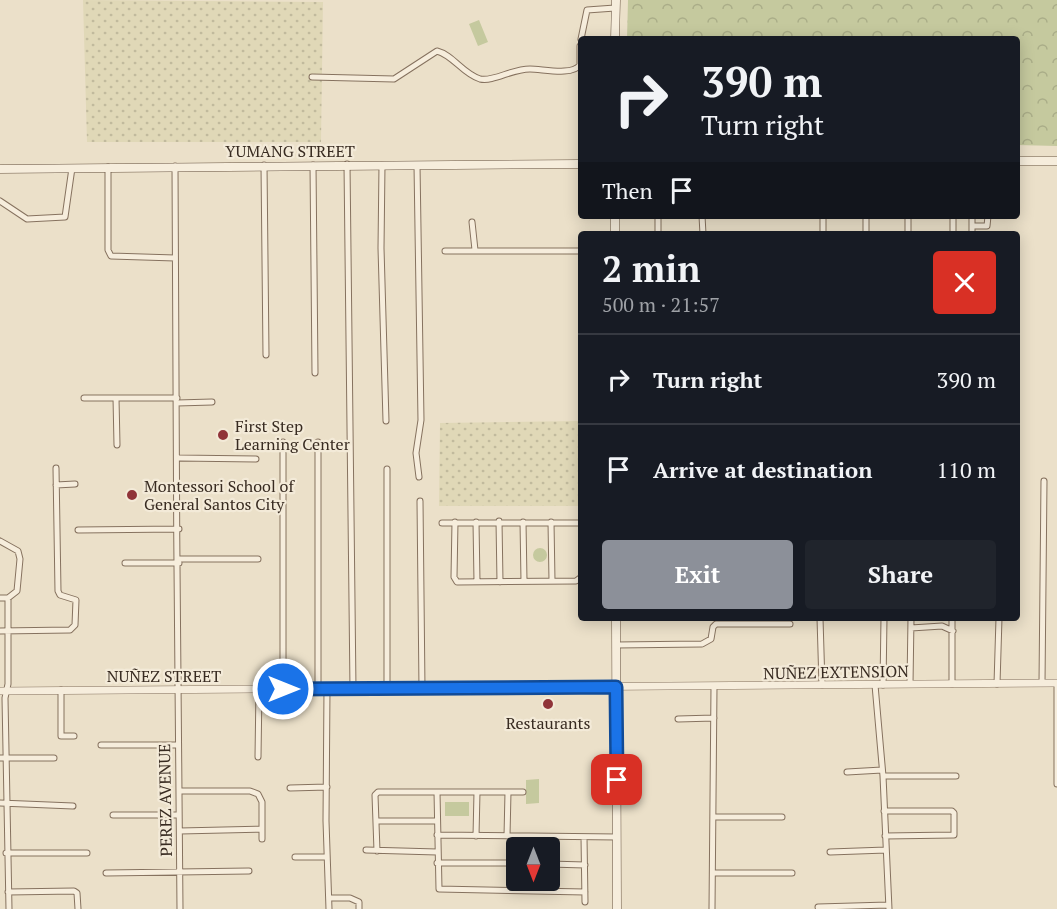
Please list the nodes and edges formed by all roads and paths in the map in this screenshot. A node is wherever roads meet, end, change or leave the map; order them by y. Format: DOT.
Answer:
graph roads {
  1 [pos="615,4"];
  2 [pos="582,36"];
  3 [pos="615,36"];
  4 [pos="578,66"];
  5 [pos="312,77"];
  6 [pos="1020,161"];
  7 [pos="1057,161"];
  8 [pos="313,164"];
  9 [pos="347,164"];
  10 [pos="578,164"];
  11 [pos="264,165"];
  12 [pos="382,165"];
  13 [pos="417,165"];
  14 [pos="175,166"];
  15 [pos="72,167"];
  16 [pos="108,167"];
  17 [pos="0,169"];
  18 [pos="0,201"];
  19 [pos="972,219"];
  20 [pos="988,219"];
  21 [pos="472,222"];
  22 [pos="972,226"];
  23 [pos="972,231"];
  24 [pos="475,250"];
  25 [pos="445,251"];
  26 [pos="578,251"];
  27 [pos="176,258"];
  28 [pos="266,355"];
  29 [pos="315,373"];
  30 [pos="84,398"];
  31 [pos="116,398"];
  32 [pos="177,400"];
  33 [pos="212,402"];
  34 [pos="387,421"];
  35 [pos="283,442"];
  36 [pos="318,442"];
  37 [pos="117,445"];
  38 [pos="178,458"];
  39 [pos="256,459"];
  40 [pos="56,468"];
  41 [pos="387,469"];
  42 [pos="419,477"];
  43 [pos="1044,482"];
  44 [pos="75,484"];
  45 [pos="56,485"];
  46 [pos="420,501"];
  47 [pos="499,521"];
  48 [pos="455,522"];
  49 [pos="476,522"];
  50 [pos="523,522"];
  51 [pos="551,522"];
  52 [pos="442,523"];
  53 [pos="578,523"];
  54 [pos="178,529"];
  55 [pos="78,530"];
  56 [pos="0,541"];
  57 [pos="258,559"];
  58 [pos="179,561"];
  59 [pos="125,563"];
  60 [pos="578,578"];
  61 [pos="524,581"];
  62 [pos="552,581"];
  63 [pos="477,582"];
  64 [pos="500,582"];
  65 [pos="0,598"];
  66 [pos="8,598"];
  67 [pos="616,621"];
  68 [pos="820,621"];
  69 [pos="884,621"];
  70 [pos="911,621"];
  71 [pos="952,621"];
  72 [pos="999,621"];
  73 [pos="790,624"];
  74 [pos="911,628"];
  75 [pos="0,631"];
  76 [pos="8,631"];
  77 [pos="953,631"];
  78 [pos="616,645"];
  79 [pos="1042,683"];
  80 [pos="1057,683"];
  81 [pos="910,684"];
  82 [pos="952,684"];
  83 [pos="997,684"];
  84 [pos="879,685"];
  85 [pos="822,686"];
  86 [pos="616,687"];
  87 [pos="714,687"];
  88 [pos="259,689"];
  89 [pos="283,689"];
  90 [pos="318,689"];
  91 [pos="327,689"];
  92 [pos="353,689"];
  93 [pos="387,689"];
  94 [pos="422,689"];
  95 [pos="61,690"];
  96 [pos="176,690"];
  97 [pos="3,692"];
  98 [pos="714,718"];
  99 [pos="678,719"];
  100 [pos="74,736"];
  101 [pos="101,745"];
  102 [pos="178,745"];
  103 [pos="258,757"];
  104 [pos="3,758"];
  105 [pos="54,758"];
  106 [pos="847,772"];
  107 [pos="883,773"];
  108 [pos="956,776"];
  109 [pos="1057,784"];
  110 [pos="327,787"];
  111 [pos="290,788"];
  112 [pos="179,791"];
  113 [pos="437,792"];
  114 [pos="477,792"];
  115 [pos="508,792"];
  116 [pos="523,792"];
  117 [pos="3,803"];
  118 [pos="73,806"];
  119 [pos="884,811"];
  120 [pos="113,815"];
  121 [pos="179,815"];
  122 [pos="713,817"];
  123 [pos="782,817"];
  124 [pos="377,821"];
  125 [pos="437,821"];
  126 [pos="262,829"];
  127 [pos="180,831"];
  128 [pos="437,835"];
  129 [pos="476,836"];
  130 [pos="507,836"];
  131 [pos="885,836"];
  132 [pos="584,837"];
  133 [pos="617,837"];
  134 [pos="262,839"];
  135 [pos="4,850"];
  136 [pos="366,850"];
  137 [pos="886,850"];
  138 [pos="377,851"];
  139 [pos="437,852"];
  140 [pos="830,852"];
  141 [pos="87,853"];
  142 [pos="295,857"];
  143 [pos="327,857"];
  144 [pos="438,863"];
  145 [pos="506,863"];
  146 [pos="560,864"];
  147 [pos="585,865"];
  148 [pos="249,871"];
  149 [pos="106,873"];
  150 [pos="180,873"];
  151 [pos="713,873"];
  152 [pos="792,873"];
  153 [pos="0,885"];
  154 [pos="8,885"];
  155 [pos="8,892"];
  156 [pos="585,892"];
  157 [pos="329,898"];
  158 [pos="585,902"];
  159 [pos="0,907"];
  160 [pos="818,907"];
  161 [pos="888,907"];
  162 [pos="9,908"];
  163 [pos="78,909"];
  164 [pos="180,909"];
  165 [pos="329,909"];
  166 [pos="359,909"];
  167 [pos="617,909"];
  168 [pos="712,909"];
  1 -- 2 [label="street"];
  1 -- 3 [label="main road"];
  4 -- 5 [label="street"];
  6 -- 7 [label="main road"];
  8 -- 9 [label="main road, YUMANG STREET"];
  8 -- 11 [label="main road, YUMANG STREET"];
  8 -- 29 [label="street"];
  9 -- 12 [label="main road, YUMANG STREET"];
  9 -- 92 [label="street"];
  10 -- 13 [label="main road, YUMANG STREET"];
  11 -- 14 [label="main road, YUMANG STREET"];
  11 -- 28 [label="street"];
  12 -- 13 [label="main road, YUMANG STREET"];
  12 -- 34 [label="street"];
  13 -- 42 [label="street"];
  14 -- 16 [label="main road, YUMANG STREET"];
  14 -- 27 [label="street, PEREZ AVENUE"];
  15 -- 16 [label="main road, YUMANG STREET"];
  15 -- 17 [label="main road, YUMANG STREET"];
  15 -- 18 [label="street"];
  16 -- 27 [label="street"];
  19 -- 22 [label="street"];
  20 -- 22 [label="street"];
  21 -- 24 [label="street"];
  22 -- 23 [label="street"];
  24 -- 25 [label="street"];
  24 -- 26 [label="street"];
  27 -- 32 [label="street, PEREZ AVENUE"];
  30 -- 31 [label="street"];
  31 -- 32 [label="street"];
  31 -- 37 [label="street"];
  32 -- 33 [label="street"];
  32 -- 38 [label="street, PEREZ AVENUE"];
  35 -- 89 [label="street"];
  36 -- 90 [label="street"];
  38 -- 39 [label="street"];
  38 -- 54 [label="street, PEREZ AVENUE"];
  40 -- 45 [label="street"];
  41 -- 93 [label="street"];
  43 -- 79 [label="street"];
  44 -- 45 [label="street"];
  45 -- 76 [label="street"];
  46 -- 94 [label="street"];
  47 -- 49 [label="street"];
  47 -- 50 [label="street"];
  47 -- 64 [label="street"];
  48 -- 49 [label="street"];
  48 -- 52 [label="street"];
  48 -- 63 [label="street"];
  49 -- 63 [label="street"];
  50 -- 51 [label="street"];
  50 -- 61 [label="street"];
  51 -- 53 [label="street"];
  51 -- 62 [label="street"];
  54 -- 55 [label="street"];
  54 -- 58 [label="street, PEREZ AVENUE"];
  56 -- 66 [label="street"];
  57 -- 58 [label="street"];
  58 -- 59 [label="street"];
  58 -- 96 [label="street, PEREZ AVENUE"];
  60 -- 62 [label="street"];
  61 -- 62 [label="street"];
  61 -- 64 [label="street"];
  63 -- 64 [label="street"];
  65 -- 66 [label="street"];
  66 -- 76 [label="street"];
  67 -- 78 [label="main road"];
  68 -- 85 [label="street"];
  69 -- 84 [label="street"];
  70 -- 74 [label="street"];
  71 -- 77 [label="street"];
  72 -- 83 [label="street"];
  73 -- 78 [label="street"];
  74 -- 77 [label="street"];
  74 -- 81 [label="street"];
  75 -- 76 [label="street"];
  76 -- 97 [label="street"];
  77 -- 82 [label="street"];
  78 -- 86 [label="main road"];
  79 -- 80 [label="street, NUÑEZ EXTENSION"];
  79 -- 83 [label="street, NUÑEZ EXTENSION"];
  80 -- 109 [label="street"];
  81 -- 82 [label="street, NUÑEZ EXTENSION"];
  81 -- 84 [label="street, NUÑEZ EXTENSION"];
  82 -- 83 [label="street, NUÑEZ EXTENSION"];
  84 -- 85 [label="street, NUÑEZ EXTENSION"];
  84 -- 107 [label="street"];
  85 -- 87 [label="street, NUÑEZ EXTENSION"];
  86 -- 87 [label="street, NUÑEZ EXTENSION"];
  86 -- 94 [label="street, NUÑEZ STREET"];
  86 -- 133 [label="main road"];
  87 -- 98 [label="street"];
  88 -- 89 [label="street, NUÑEZ STREET"];
  88 -- 96 [label="street, NUÑEZ STREET"];
  88 -- 103 [label="street"];
  89 -- 90 [label="street, NUÑEZ STREET"];
  90 -- 91 [label="street, NUÑEZ STREET"];
  91 -- 92 [label="street, NUÑEZ STREET"];
  91 -- 110 [label="street"];
  92 -- 93 [label="street, NUÑEZ STREET"];
  93 -- 94 [label="street, NUÑEZ STREET"];
  95 -- 96 [label="street, NUÑEZ STREET"];
  95 -- 97 [label="street, NUÑEZ STREET"];
  95 -- 100 [label="street"];
  96 -- 102 [label="street, PEREZ AVENUE"];
  97 -- 104 [label="street"];
  98 -- 99 [label="street"];
  98 -- 122 [label="street"];
  101 -- 102 [label="street"];
  102 -- 112 [label="street, PEREZ AVENUE"];
  104 -- 105 [label="street"];
  104 -- 117 [label="street"];
  106 -- 107 [label="street"];
  107 -- 108 [label="street"];
  107 -- 119 [label="street"];
  110 -- 111 [label="street"];
  110 -- 143 [label="street"];
  112 -- 121 [label="street, PEREZ AVENUE"];
  112 -- 126 [label="street"];
  113 -- 114 [label="street"];
  113 -- 124 [label="street"];
  113 -- 125 [label="street"];
  114 -- 115 [label="street"];
  114 -- 129 [label="street"];
  115 -- 116 [label="street"];
  115 -- 130 [label="street"];
  117 -- 118 [label="street"];
  117 -- 135 [label="street"];
  119 -- 131 [label="street"];
  119 -- 131 [label="street"];
  120 -- 121 [label="street"];
  121 -- 127 [label="street, PEREZ AVENUE"];
  122 -- 123 [label="street"];
  122 -- 151 [label="street"];
  124 -- 125 [label="street"];
  124 -- 138 [label="street"];
  125 -- 128 [label="street"];
  126 -- 127 [label="street"];
  126 -- 134 [label="street"];
  127 -- 150 [label="street, PEREZ AVENUE"];
  128 -- 129 [label="street"];
  128 -- 139 [label="street"];
  129 -- 130 [label="street"];
  130 -- 132 [label="street"];
  131 -- 137 [label="street"];
  132 -- 133 [label="street"];
  132 -- 147 [label="street"];
  133 -- 167 [label="main road"];
  135 -- 141 [label="street"];
  135 -- 154 [label="street"];
  136 -- 138 [label="street"];
  137 -- 140 [label="street"];
  137 -- 161 [label="street"];
  138 -- 139 [label="street"];
  139 -- 144 [label="street"];
  142 -- 143 [label="street"];
  143 -- 157 [label="street"];
  144 -- 145 [label="street"];
  144 -- 156 [label="street"];
  146 -- 147 [label="street"];
  147 -- 156 [label="street"];
  148 -- 150 [label="street"];
  149 -- 150 [label="street"];
  150 -- 164 [label="street, PEREZ AVENUE"];
  151 -- 152 [label="street"];
  151 -- 168 [label="street"];
  153 -- 154 [label="street"];
  154 -- 155 [label="street"];
  155 -- 162 [label="street"];
  155 -- 163 [label="street"];
  156 -- 158 [label="street"];
  157 -- 165 [label="street"];
  157 -- 166 [label="street"];
  159 -- 162 [label="street"];
  160 -- 161 [label="street"];
}
